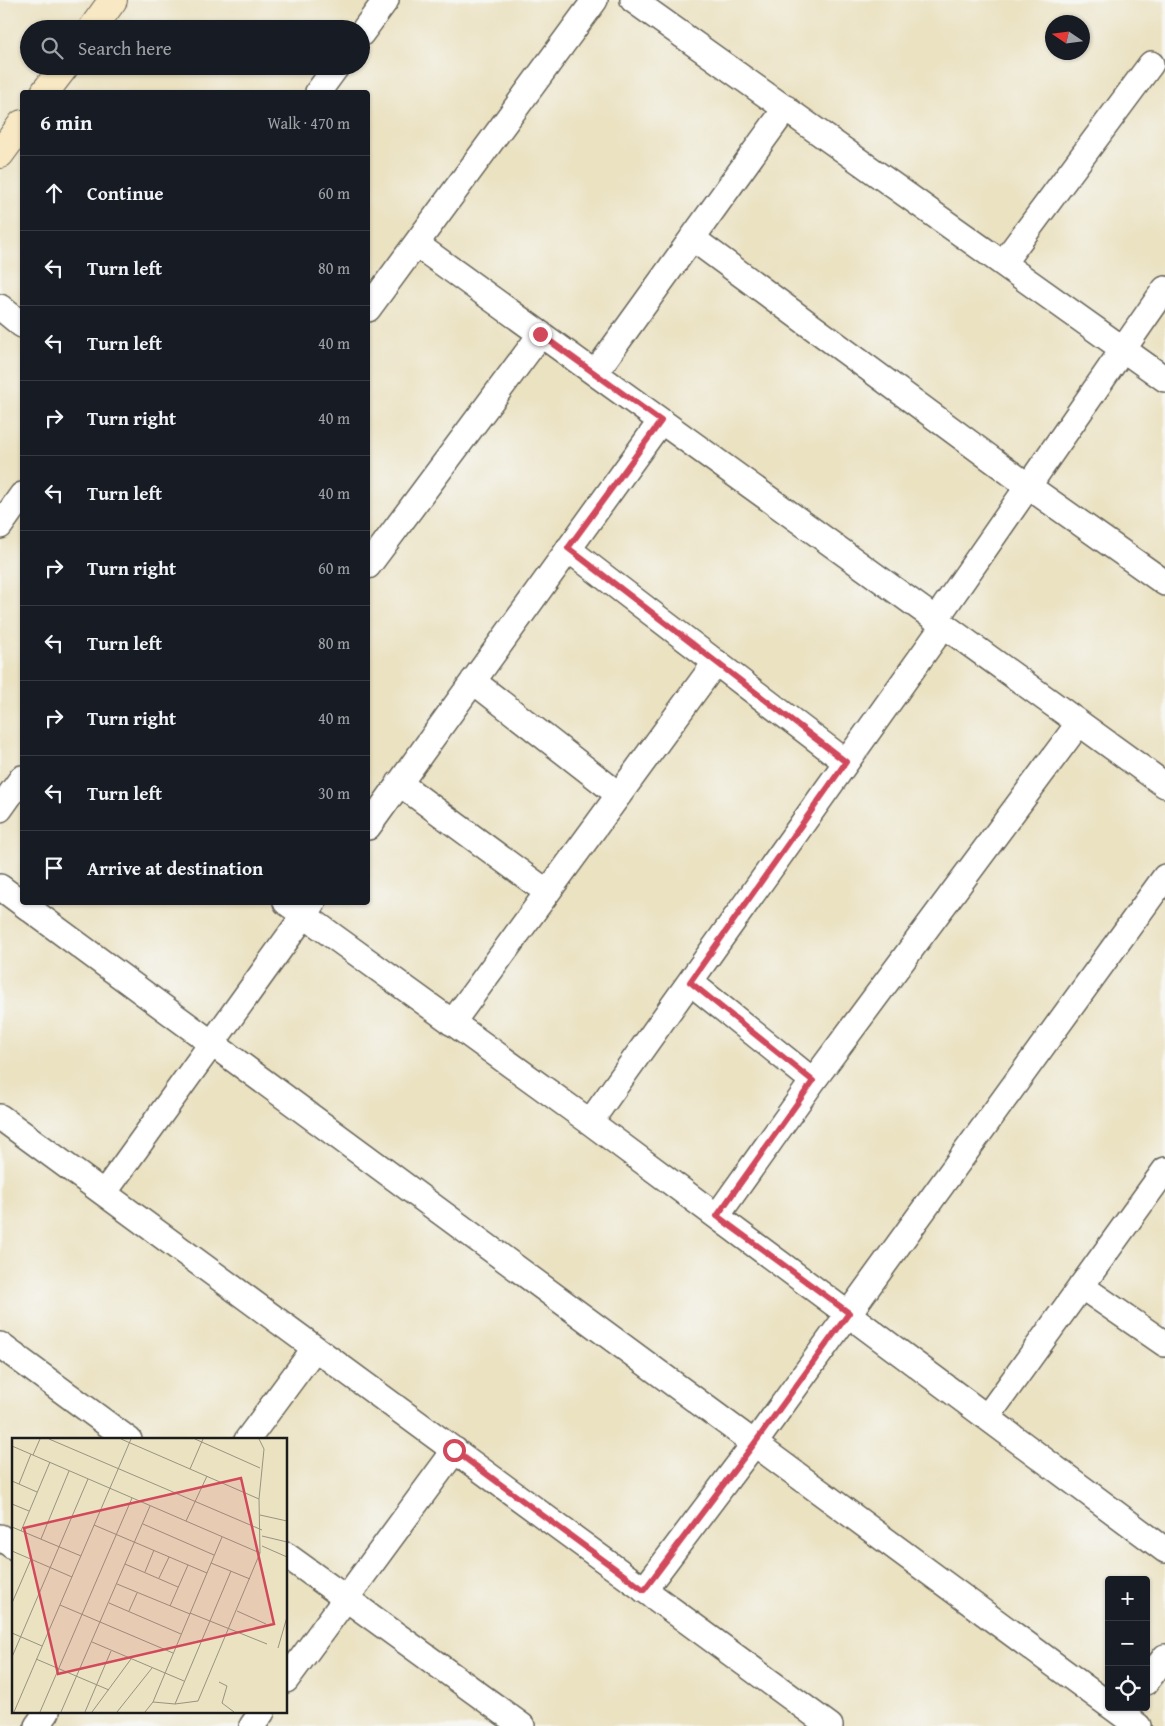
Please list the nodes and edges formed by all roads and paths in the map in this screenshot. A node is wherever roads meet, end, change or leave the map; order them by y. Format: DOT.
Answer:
graph roads {
  1 [pos="113,0"];
  2 [pos="386,0"];
  3 [pos="595,0"];
  4 [pos="633,0"];
  5 [pos="99,20"];
  6 [pos="370,22"];
  7 [pos="1150,64"];
  8 [pos="58,75"];
  9 [pos="330,75"];
  10 [pos="47,90"];
  11 [pos="319,90"];
  12 [pos="786,108"];
  13 [pos="20,127"];
  14 [pos="0,154"];
  15 [pos="692,238"];
  16 [pos="416,244"];
  17 [pos="1003,263"];
  18 [pos="1165,289"];
  19 [pos="370,306"];
  20 [pos="0,307"];
  21 [pos="20,323"];
  22 [pos="540,334"];
  23 [pos="1124,349"];
  24 [pos="595,373"];
  25 [pos="1165,379"];
  26 [pos="661,421"];
  27 [pos="1028,486"];
  28 [pos="20,498"];
  29 [pos="0,526"];
  30 [pos="568,548"];
  31 [pos="370,563"];
  32 [pos="1165,583"];
  33 [pos="940,622"];
  34 [pos="716,662"];
  35 [pos="473,680"];
  36 [pos="1079,723"];
  37 [pos="846,762"];
  38 [pos="20,781"];
  39 [pos="399,783"];
  40 [pos="1165,785"];
  41 [pos="619,795"];
  42 [pos="0,809"];
  43 [pos="370,825"];
  44 [pos="1165,877"];
  45 [pos="0,886"];
  46 [pos="547,892"];
  47 [pos="20,901"];
  48 [pos="26,905"];
  49 [pos="301,907"];
  50 [pos="690,982"];
  51 [pos="452,1023"];
  52 [pos="213,1042"];
  53 [pos="813,1081"];
  54 [pos="0,1117"];
  55 [pos="590,1122"];
  56 [pos="1165,1170"];
  57 [pos="104,1193"];
  58 [pos="717,1216"];
  59 [pos="1081,1286"];
  60 [pos="849,1313"];
  61 [pos="0,1344"];
  62 [pos="1165,1344"];
  63 [pos="315,1348"];
  64 [pos="987,1417"];
  65 [pos="126,1438"];
  66 [pos="248,1438"];
  67 [pos="754,1444"];
  68 [pos="454,1450"];
  69 [pos="0,1537"];
  70 [pos="12,1546"];
  71 [pos="1165,1550"];
  72 [pos="288,1556"];
  73 [pos="644,1590"];
  74 [pos="346,1598"];
  75 [pos="1165,1657"];
  76 [pos="288,1677"];
  77 [pos="1150,1677"];
  78 [pos="46,1714"];
  79 [pos="261,1714"];
  80 [pos="1120,1714"];
  81 [pos="37,1726"];
  82 [pos="252,1726"];
  83 [pos="522,1726"];
  84 [pos="830,1726"];
  1 -- 5 [label="street"];
  2 -- 6 [label="street"];
  3 -- 16 [label="street"];
  4 -- 12 [label="street"];
  7 -- 17 [label="street"];
  8 -- 10 [label="street"];
  9 -- 11 [label="street"];
  12 -- 15 [label="street"];
  12 -- 17 [label="street"];
  13 -- 14 [label="street"];
  15 -- 24 [label="street"];
  15 -- 27 [label="street"];
  16 -- 19 [label="street"];
  16 -- 22 [label="street"];
  17 -- 23 [label="street"];
  18 -- 23 [label="street"];
  20 -- 21 [label="street"];
  22 -- 24 [label="street"];
  22 -- 31 [label="street"];
  23 -- 25 [label="street"];
  23 -- 27 [label="street"];
  24 -- 26 [label="street"];
  26 -- 30 [label="street"];
  26 -- 33 [label="street"];
  27 -- 32 [label="street"];
  27 -- 33 [label="street"];
  28 -- 29 [label="street"];
  30 -- 34 [label="street"];
  30 -- 35 [label="street"];
  33 -- 36 [label="street"];
  33 -- 37 [label="street"];
  34 -- 37 [label="street"];
  34 -- 41 [label="street"];
  35 -- 39 [label="street"];
  35 -- 41 [label="street"];
  36 -- 40 [label="street"];
  36 -- 53 [label="street"];
  37 -- 50 [label="street"];
  38 -- 42 [label="street"];
  39 -- 43 [label="street"];
  39 -- 46 [label="street"];
  41 -- 46 [label="street"];
  44 -- 60 [label="street"];
  45 -- 47 [label="street"];
  46 -- 51 [label="street"];
  48 -- 52 [label="street"];
  49 -- 51 [label="street"];
  49 -- 52 [label="street"];
  50 -- 53 [label="street"];
  50 -- 55 [label="street"];
  51 -- 55 [label="street"];
  52 -- 57 [label="street"];
  52 -- 67 [label="street"];
  53 -- 58 [label="street"];
  54 -- 57 [label="street"];
  55 -- 58 [label="street"];
  56 -- 59 [label="street"];
  57 -- 63 [label="street"];
  58 -- 60 [label="street"];
  59 -- 62 [label="street"];
  59 -- 64 [label="street"];
  60 -- 64 [label="street"];
  60 -- 67 [label="street"];
  61 -- 65 [label="street"];
  63 -- 66 [label="street"];
  63 -- 68 [label="street"];
  64 -- 71 [label="street"];
  67 -- 73 [label="street"];
  67 -- 80 [label="street"];
  68 -- 73 [label="street"];
  68 -- 74 [label="street"];
  69 -- 70 [label="street"];
  72 -- 74 [label="street"];
  73 -- 84 [label="street"];
  74 -- 76 [label="street"];
  74 -- 83 [label="street"];
  75 -- 77 [label="street"];
  78 -- 81 [label="street"];
  79 -- 82 [label="street"];
}
